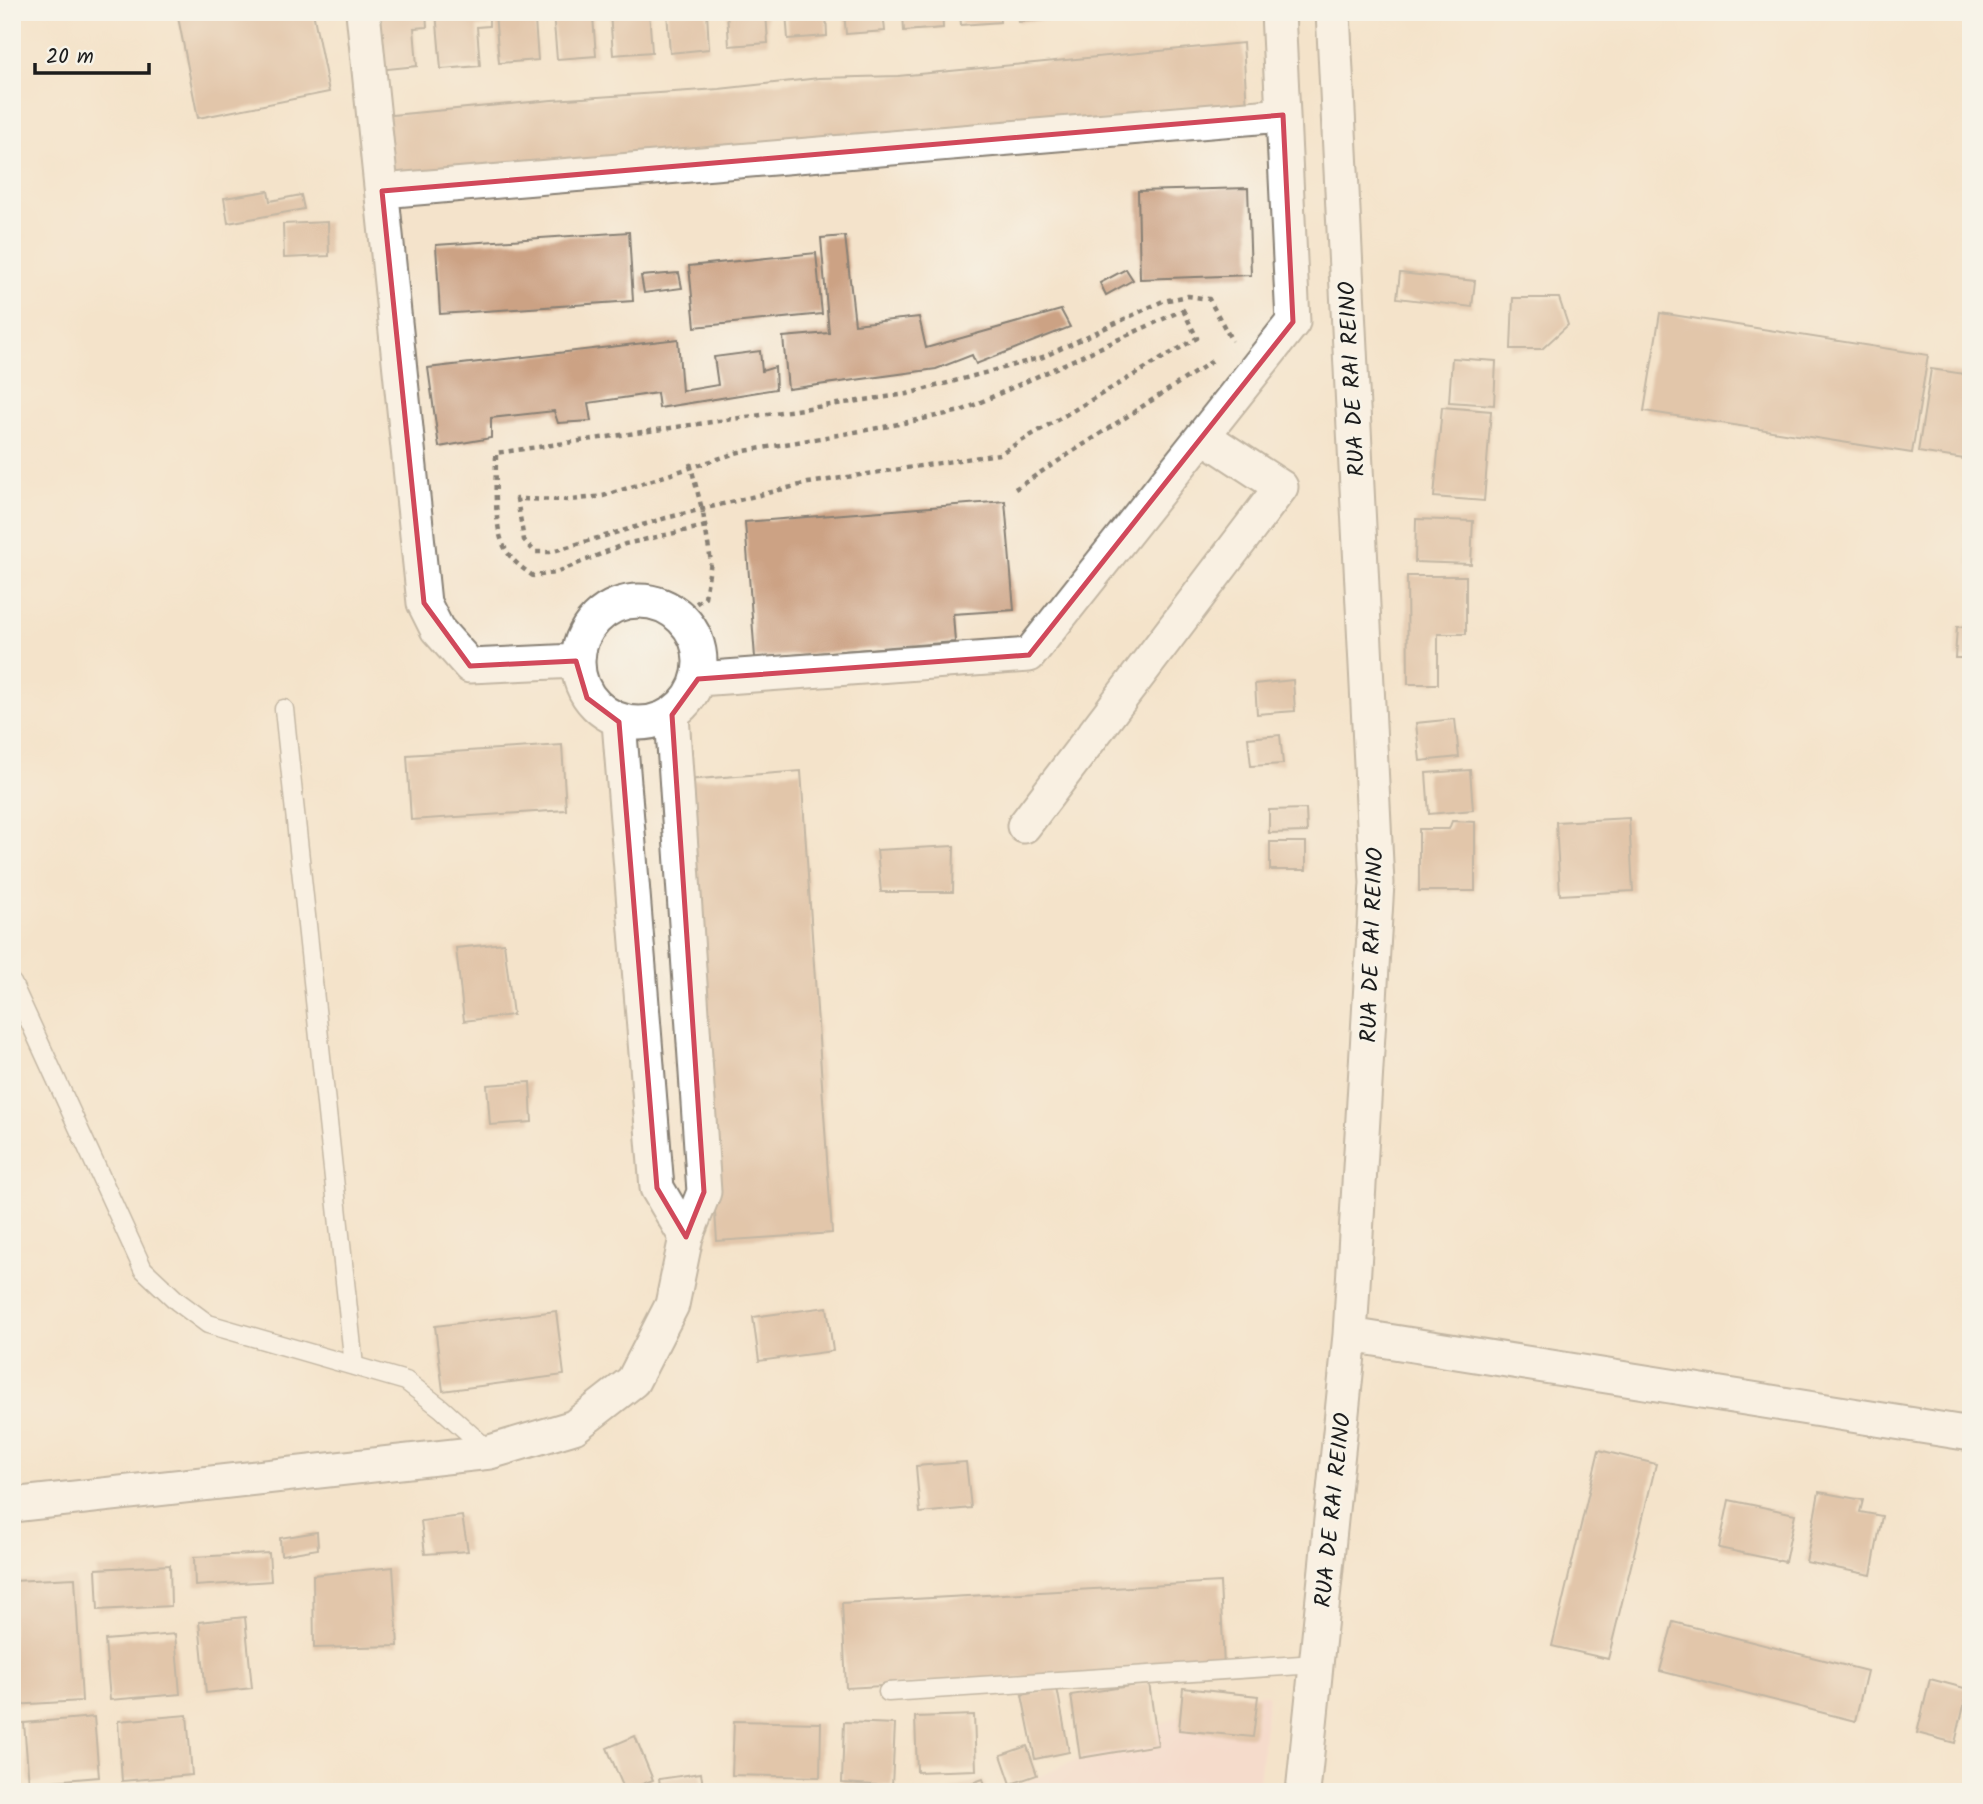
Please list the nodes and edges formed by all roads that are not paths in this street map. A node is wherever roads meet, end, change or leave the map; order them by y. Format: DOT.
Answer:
graph roads {
  1 [pos="363,12"];
  2 [pos="1278,12"];
  3 [pos="1332,12"];
  4 [pos="1283,115"];
  5 [pos="382,191"];
  6 [pos="1203,436"];
  7 [pos="576,661"];
  8 [pos="698,679"];
  9 [pos="284,709"];
  10 [pos="672,715"];
  11 [pos="619,722"];
  12 [pos="1024,827"];
  13 [pos="12,983"];
  14 [pos="686,1237"];
  15 [pos="1350,1335"];
  16 [pos="354,1366"];
  17 [pos="1971,1434"];
  18 [pos="490,1452"];
  19 [pos="12,1505"];
  20 [pos="1316,1664"];
  21 [pos="888,1692"];
  22 [pos="1303,1792"];
  1 -- 5 [label="street"];
  2 -- 4 [label="street"];
  3 -- 15 [label="street, RUA DE RAI REINO"];
  4 -- 5 [label="street"];
  4 -- 6 [label="street"];
  5 -- 7 [label="street"];
  6 -- 8 [label="street"];
  6 -- 12 [label="street"];
  7 -- 8 [label="street"];
  7 -- 11 [label="street"];
  8 -- 10 [label="street"];
  9 -- 16 [label="lane"];
  10 -- 11 [label="street"];
  10 -- 14 [label="street"];
  11 -- 14 [label="street"];
  13 -- 16 [label="lane"];
  14 -- 18 [label="street"];
  15 -- 17 [label="street"];
  15 -- 20 [label="street, RUA DE RAI REINO"];
  16 -- 18 [label="lane"];
  18 -- 19 [label="street"];
  20 -- 21 [label="lane"];
  20 -- 22 [label="street, RUA DE RAI REINO"];
}
